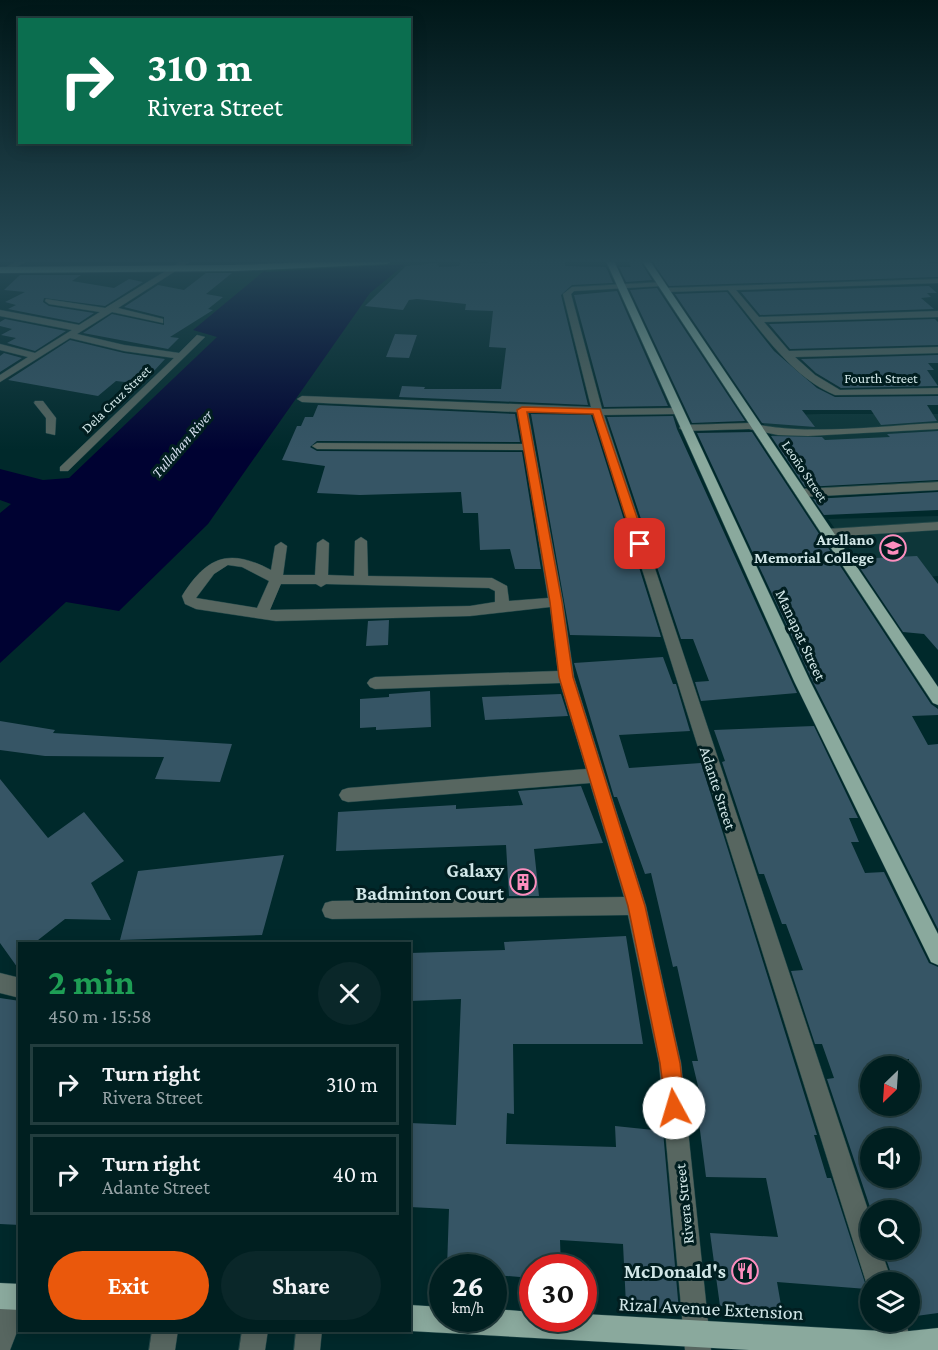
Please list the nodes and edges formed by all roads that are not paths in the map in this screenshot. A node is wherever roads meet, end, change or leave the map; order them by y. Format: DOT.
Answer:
graph roads {
  1 [pos="58,324"];
  2 [pos="84,324"];
  3 [pos="576,324"];
  4 [pos="639,324"];
  5 [pos="689,324"];
  6 [pos="762,324"];
  7 [pos="78,328"];
  8 [pos="67,335"];
  9 [pos="200,337"];
  10 [pos="0,346"];
  11 [pos="938,350"];
  12 [pos="789,354"];
  13 [pos="35,356"];
  14 [pos="181,356"];
  15 [pos="0,379"];
  16 [pos="938,392"];
  17 [pos="302,399"];
  18 [pos="39,403"];
  19 [pos="522,410"];
  20 [pos="597,411"];
  21 [pos="676,411"];
  22 [pos="938,426"];
  23 [pos="684,428"];
  24 [pos="758,428"];
  25 [pos="51,433"];
  26 [pos="317,446"];
  27 [pos="529,447"];
  28 [pos="64,469"];
  29 [pos="938,486"];
  30 [pos="801,493"];
  31 [pos="938,526"];
  32 [pos="827,533"];
  33 [pos="361,541"];
  34 [pos="323,543"];
  35 [pos="281,546"];
  36 [pos="276,579"];
  37 [pos="321,582"];
  38 [pos="361,582"];
  39 [pos="556,602"];
  40 [pos="502,606"];
  41 [pos="261,614"];
  42 [pos="566,677"];
  43 [pos="375,683"];
  44 [pos="936,691"];
  45 [pos="597,775"];
  46 [pos="348,795"];
  47 [pos="636,906"];
  48 [pos="332,910"];
  49 [pos="938,955"];
  50 [pos="0,983"];
  51 [pos="18,988"];
  52 [pos="876,1272"];
  53 [pos="12,1297"];
  54 [pos="411,1318"];
  55 [pos="165,1332"];
  56 [pos="255,1332"];
  57 [pos="309,1332"];
  58 [pos="898,1339"];
  59 [pos="938,1341"];
  60 [pos="0,1342"];
  61 [pos="697,1343"];
  62 [pos="162,1350"];
  63 [pos="252,1350"];
  64 [pos="307,1350"];
  1 -- 7 [label="street"];
  2 -- 7 [label="street"];
  3 -- 20 [label="street, Adante Street"];
  4 -- 21 [label="main road, Manapat Street"];
  5 -- 24 [label="main road, Leoño Street"];
  6 -- 12 [label="street"];
  7 -- 8 [label="street"];
  8 -- 13 [label="street"];
  8 -- 14 [label="street, Dela Cruz Street"];
  9 -- 14 [label="street"];
  10 -- 13 [label="street"];
  11 -- 12 [label="street"];
  12 -- 16 [label="street, Fourth Street"];
  13 -- 15 [label="street"];
  14 -- 28 [label="street, Dela Cruz Street"];
  17 -- 19 [label="street"];
  18 -- 25 [label="street"];
  19 -- 20 [label="street"];
  19 -- 27 [label="street, Rivera Street"];
  20 -- 21 [label="street"];
  20 -- 52 [label="street, Adante Street"];
  21 -- 23 [label="main road, Manapat Street"];
  22 -- 24 [label="street"];
  23 -- 24 [label="street"];
  23 -- 49 [label="main road, Manapat Street"];
  24 -- 30 [label="main road, Leoño Street"];
  26 -- 27 [label="street"];
  27 -- 39 [label="street, Rivera Street"];
  29 -- 30 [label="street"];
  30 -- 32 [label="main road, Leoño Street"];
  31 -- 32 [label="street"];
  32 -- 44 [label="main road, Leoño Street"];
  33 -- 38 [label="street"];
  34 -- 37 [label="street"];
  35 -- 36 [label="street"];
  36 -- 37 [label="street"];
  36 -- 41 [label="street"];
  36 -- 41 [label="street"];
  37 -- 38 [label="street"];
  38 -- 40 [label="street"];
  39 -- 40 [label="street"];
  39 -- 42 [label="street, Rivera Street"];
  40 -- 41 [label="street"];
  42 -- 43 [label="street"];
  42 -- 45 [label="street, Rivera Street"];
  45 -- 46 [label="street"];
  45 -- 47 [label="street, Rivera Street"];
  47 -- 48 [label="street"];
  47 -- 61 [label="street, Rivera Street"];
  50 -- 51 [label="street"];
  53 -- 60 [label="street"];
  54 -- 61 [label="main road, Rizal Avenue Extension"];
  55 -- 62 [label="street"];
  56 -- 63 [label="street"];
  57 -- 64 [label="street"];
  58 -- 59 [label="main road, Rizal Avenue Extension"];
  58 -- 61 [label="main road, Rizal Avenue Extension"];
}
